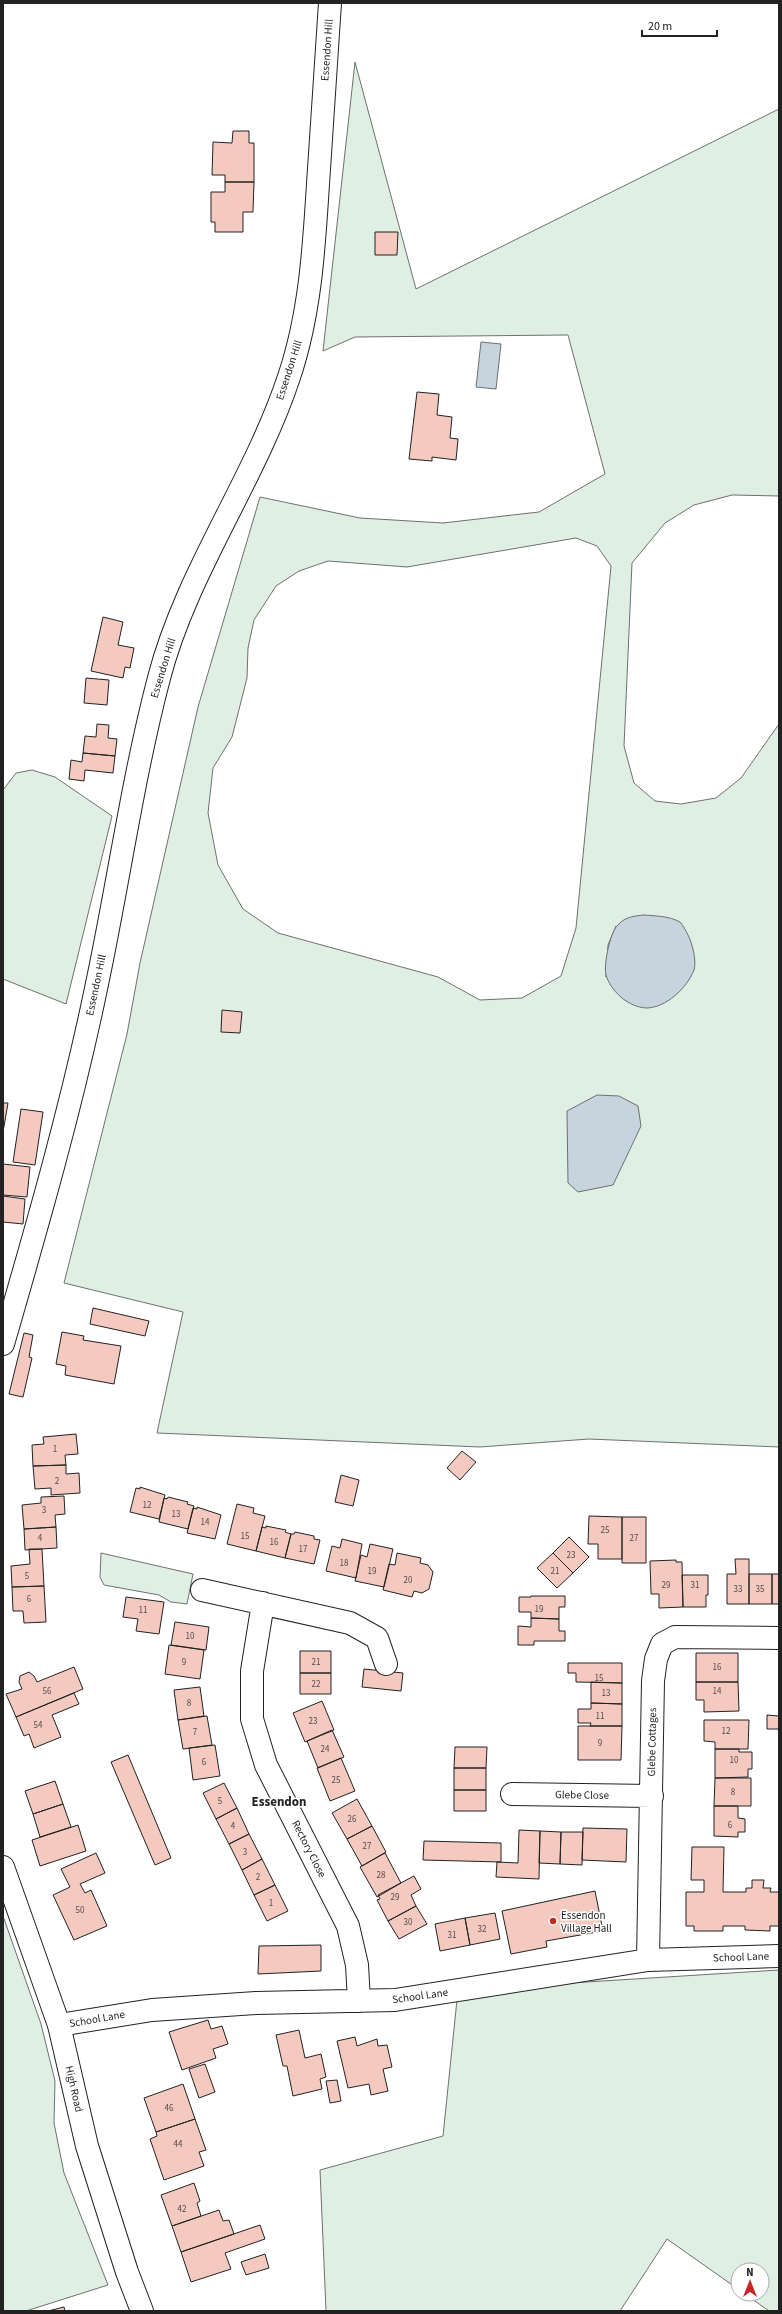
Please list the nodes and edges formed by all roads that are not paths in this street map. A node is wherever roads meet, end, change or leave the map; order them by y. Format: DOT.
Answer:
graph roads {
  1 [pos="330,3"];
  2 [pos="3,1344"];
  3 [pos="202,1590"];
  4 [pos="263,1603"];
  5 [pos="779,1638"];
  6 [pos="386,1664"];
  7 [pos="512,1794"];
  8 [pos="652,1796"];
  9 [pos="3,1867"];
  10 [pos="779,1956"];
  11 [pos="648,1960"];
  12 [pos="359,2001"];
  13 [pos="59,2026"];
  14 [pos="142,2311"];
  1 -- 2 [label="street, Essendon Hill"];
  3 -- 4 [label="street"];
  4 -- 6 [label="street"];
  4 -- 12 [label="street, Rectory Close"];
  5 -- 8 [label="street, Glebe Cottages"];
  7 -- 8 [label="street, Glebe Close"];
  8 -- 11 [label="street, Glebe Cottages"];
  9 -- 13 [label="street, High Road"];
  10 -- 11 [label="street, School Lane"];
  11 -- 12 [label="street, School Lane"];
  12 -- 13 [label="street, School Lane"];
  13 -- 14 [label="street, High Road"];
}
